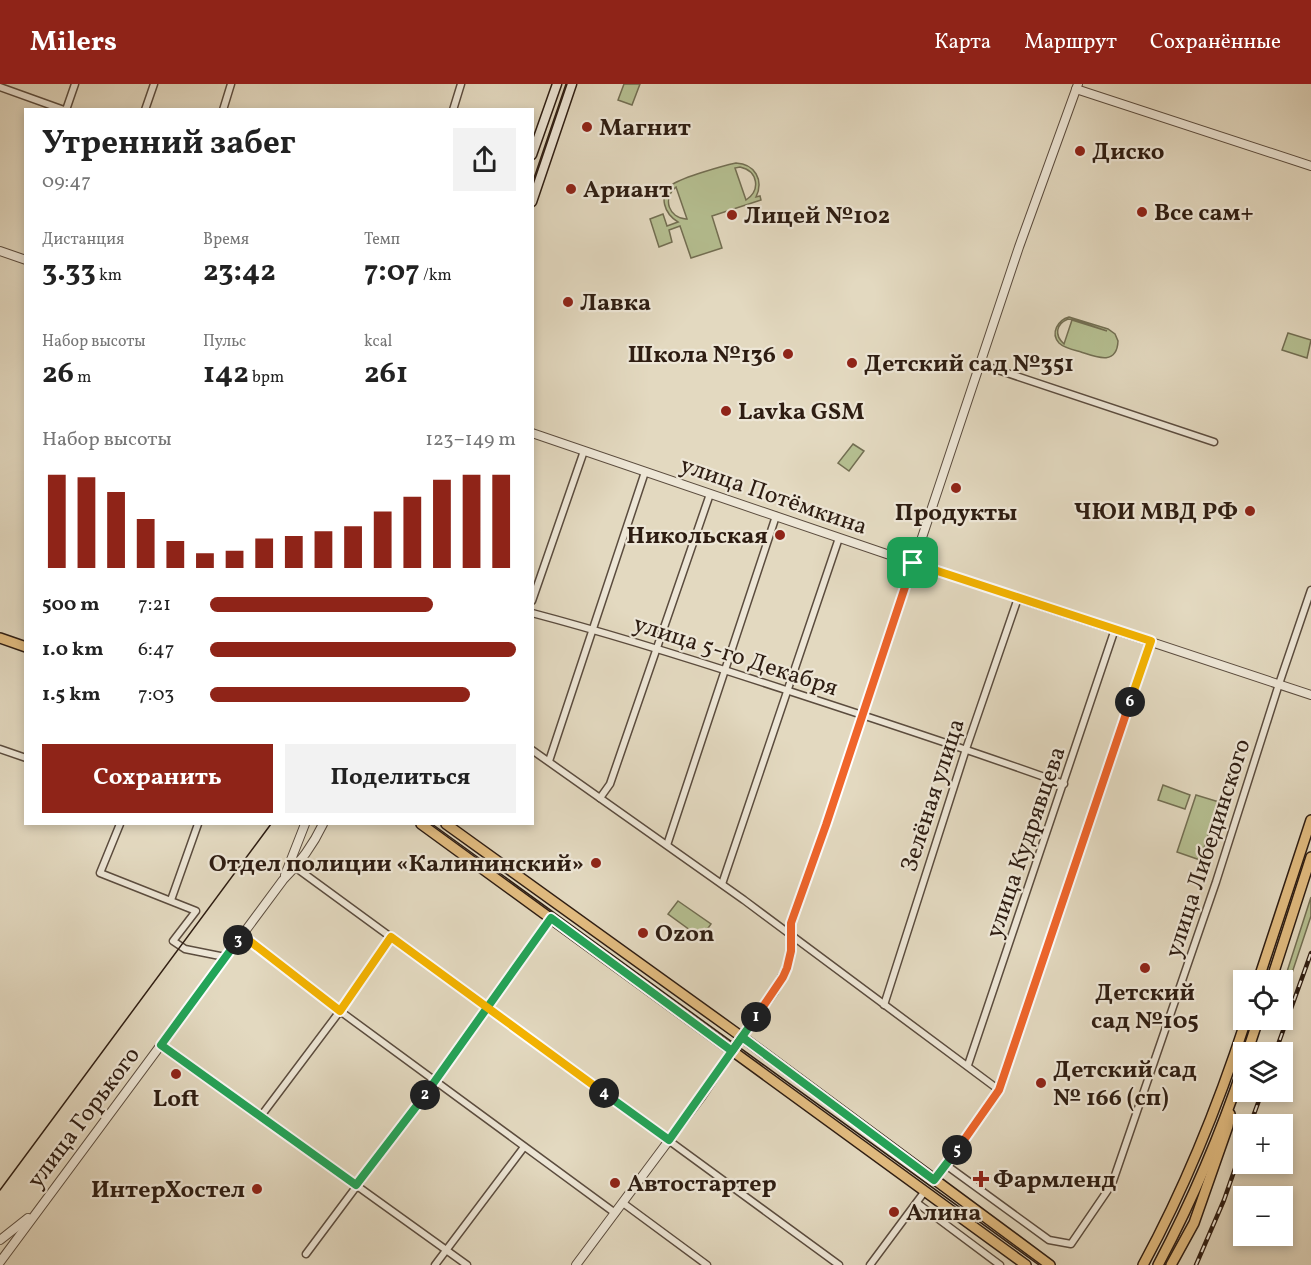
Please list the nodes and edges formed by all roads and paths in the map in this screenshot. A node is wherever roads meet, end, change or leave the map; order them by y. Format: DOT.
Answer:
graph roads {
  1 [pos="75,84"];
  2 [pos="153,84"];
  3 [pos="231,84"];
  4 [pos="461,84"];
  5 [pos="556,84"];
  6 [pos="572,84"];
  7 [pos="1077,86"];
  8 [pos="0,87"];
  9 [pos="59,108"];
  10 [pos="66,108"];
  11 [pos="146,108"];
  12 [pos="224,108"];
  13 [pos="454,108"];
  14 [pos="534,149"];
  15 [pos="1311,166"];
  16 [pos="534,196"];
  17 [pos="0,251"];
  18 [pos="24,259"];
  19 [pos="980,364"];
  20 [pos="534,434"];
  21 [pos="1214,442"];
  22 [pos="584,451"];
  23 [pos="645,472"];
  24 [pos="710,494"];
  25 [pos="776,516"];
  26 [pos="839,538"];
  27 [pos="913,563"];
  28 [pos="1311,590"];
  29 [pos="534,595"];
  30 [pos="1018,598"];
  31 [pos="534,614"];
  32 [pos="592,629"];
  33 [pos="1115,629"];
  34 [pos="0,638"];
  35 [pos="1151,641"];
  36 [pos="24,646"];
  37 [pos="657,647"];
  38 [pos="724,669"];
  39 [pos="1279,684"];
  40 [pos="788,691"];
  41 [pos="1311,695"];
  42 [pos="863,714"];
  43 [pos="0,748"];
  44 [pos="966,748"];
  45 [pos="534,751"];
  46 [pos="24,757"];
  47 [pos="549,761"];
  48 [pos="1064,784"];
  49 [pos="600,798"];
  50 [pos="1311,820"];
  51 [pos="120,825"];
  52 [pos="198,825"];
  53 [pos="305,825"];
  54 [pos="322,825"];
  55 [pos="422,825"];
  56 [pos="447,825"];
  57 [pos="667,845"];
  58 [pos="1311,857"];
  59 [pos="296,867"];
  60 [pos="283,880"];
  61 [pos="722,884"];
  62 [pos="171,900"];
  63 [pos="551,918"];
  64 [pos="242,935"];
  65 [pos="792,936"];
  66 [pos="391,937"];
  67 [pos="225,957"];
  68 [pos="1262,970"];
  69 [pos="1274,970"];
  70 [pos="884,1005"];
  71 [pos="487,1007"];
  72 [pos="340,1011"];
  73 [pos="1243,1030"];
  74 [pos="742,1037"];
  75 [pos="161,1045"];
  76 [pos="732,1051"];
  77 [pos="968,1065"];
  78 [pos="436,1080"];
  79 [pos="999,1090"];
  80 [pos="1233,1096"];
  81 [pos="1231,1102"];
  82 [pos="261,1116"];
  83 [pos="669,1140"];
  84 [pos="524,1147"];
  85 [pos="946,1165"];
  86 [pos="934,1180"];
  87 [pos="356,1185"];
  88 [pos="925,1191"];
  89 [pos="622,1203"];
  90 [pos="917,1203"];
  91 [pos="36,1211"];
  92 [pos="615,1213"];
  93 [pos="0,1240"];
  94 [pos="446,1250"];
  95 [pos="306,1254"];
  96 [pos="0,1262"];
  97 [pos="1046,1262"];
  98 [pos="581,1263"];
  99 [pos="435,1265"];
  100 [pos="467,1265"];
  101 [pos="707,1265"];
  102 [pos="839,1265"];
  103 [pos="870,1265"];
  104 [pos="1000,1265"];
  105 [pos="1026,1265"];
  106 [pos="1058,1265"];
  107 [pos="1143,1265"];
  108 [pos="1158,1265"];
  109 [pos="1171,1265"];
  1 -- 10 [label="street"];
  2 -- 11 [label="street"];
  3 -- 12 [label="street"];
  4 -- 13 [label="street"];
  5 -- 14 [label="main road"];
  6 -- 16 [label="main road"];
  7 -- 15 [label="street"];
  7 -- 19 [label="street"];
  8 -- 9 [label="street"];
  17 -- 18 [label="street"];
  19 -- 21 [label="street"];
  19 -- 27 [label="street"];
  20 -- 22 [label="street, улица Потёмкина"];
  22 -- 23 [label="street, улица Потёмкина"];
  22 -- 29 [label="street"];
  23 -- 24 [label="street, улица Потёмкина"];
  23 -- 32 [label="street"];
  24 -- 25 [label="street, улица Потёмкина"];
  24 -- 37 [label="street"];
  25 -- 26 [label="street, улица Потёмкина"];
  25 -- 38 [label="street"];
  26 -- 27 [label="street, улица Потёмкина"];
  26 -- 40 [label="street"];
  27 -- 30 [label="street, улица Потёмкина"];
  27 -- 42 [label="street"];
  28 -- 39 [label="street, улица Либединского"];
  30 -- 33 [label="street, улица Потёмкина"];
  30 -- 44 [label="street, Зелёная улица"];
  31 -- 32 [label="street, улица 5-го Декабря"];
  32 -- 37 [label="street, улица 5-го Декабря"];
  32 -- 47 [label="street"];
  33 -- 35 [label="street, улица Потёмкина"];
  33 -- 48 [label="street, улица Кудрявцева"];
  34 -- 36 [label="main road"];
  35 -- 39 [label="street, улица Потёмкина"];
  35 -- 79 [label="street"];
  37 -- 38 [label="street, улица 5-го Декабря"];
  37 -- 49 [label="street"];
  38 -- 40 [label="street, улица 5-го Декабря"];
  38 -- 57 [label="street"];
  39 -- 41 [label="street, улица Потёмкина"];
  39 -- 85 [label="street, улица Либединского"];
  40 -- 42 [label="street, улица 5-го Декабря"];
  40 -- 61 [label="street"];
  42 -- 44 [label="street, улица 5-го Декабря"];
  42 -- 65 [label="street"];
  43 -- 46 [label="street"];
  44 -- 48 [label="street, улица 5-го Декабря"];
  44 -- 70 [label="street, Зелёная улица"];
  45 -- 47 [label="street"];
  47 -- 49 [label="street"];
  48 -- 77 [label="street, улица Кудрявцева"];
  49 -- 57 [label="street"];
  50 -- 68 [label="main road"];
  51 -- 62 [label="street"];
  52 -- 62 [label="street"];
  53 -- 60 [label="street, улица Горького"];
  54 -- 59 [label="street, улица Горького"];
  55 -- 63 [label="main road"];
  56 -- 74 [label="main road"];
  57 -- 61 [label="street"];
  58 -- 69 [label="main road"];
  59 -- 60 [label="street, улица Горького"];
  59 -- 66 [label="street"];
  60 -- 64 [label="street, улица Горького"];
  61 -- 65 [label="street"];
  62 -- 67 [label="street"];
  63 -- 71 [label="street"];
  63 -- 76 [label="main road"];
  64 -- 67 [label="street, улица Горького"];
  64 -- 72 [label="street"];
  65 -- 70 [label="street"];
  65 -- 74 [label="street"];
  66 -- 71 [label="street"];
  66 -- 72 [label="street"];
  67 -- 75 [label="street, улица Горького"];
  70 -- 77 [label="street"];
  71 -- 78 [label="street"];
  71 -- 83 [label="street"];
  72 -- 78 [label="street"];
  72 -- 82 [label="street"];
  73 -- 107 [label="main road"];
  74 -- 76 [label="main road"];
  74 -- 86 [label="main road"];
  75 -- 82 [label="street"];
  75 -- 91 [label="street, улица Горького"];
  76 -- 83 [label="street"];
  76 -- 88 [label="main road"];
  77 -- 79 [label="street"];
  78 -- 84 [label="street"];
  78 -- 87 [label="street"];
  79 -- 85 [label="street"];
  80 -- 81 [label="main road"];
  81 -- 108 [label="main road"];
  81 -- 109 [label="main road"];
  82 -- 87 [label="street"];
  83 -- 89 [label="street"];
  83 -- 102 [label="street"];
  84 -- 92 [label="street"];
  84 -- 94 [label="street"];
  85 -- 86 [label="street"];
  86 -- 97 [label="main road"];
  87 -- 94 [label="street"];
  87 -- 95 [label="street"];
  88 -- 90 [label="street"];
  88 -- 105 [label="main road"];
  89 -- 92 [label="street"];
  89 -- 101 [label="street"];
  90 -- 103 [label="street"];
  90 -- 104 [label="street"];
  91 -- 93 [label="street"];
  91 -- 96 [label="street, улица Горького"];
  92 -- 98 [label="street"];
  94 -- 99 [label="street"];
  94 -- 100 [label="street"];
  97 -- 106 [label="main road"];
}
